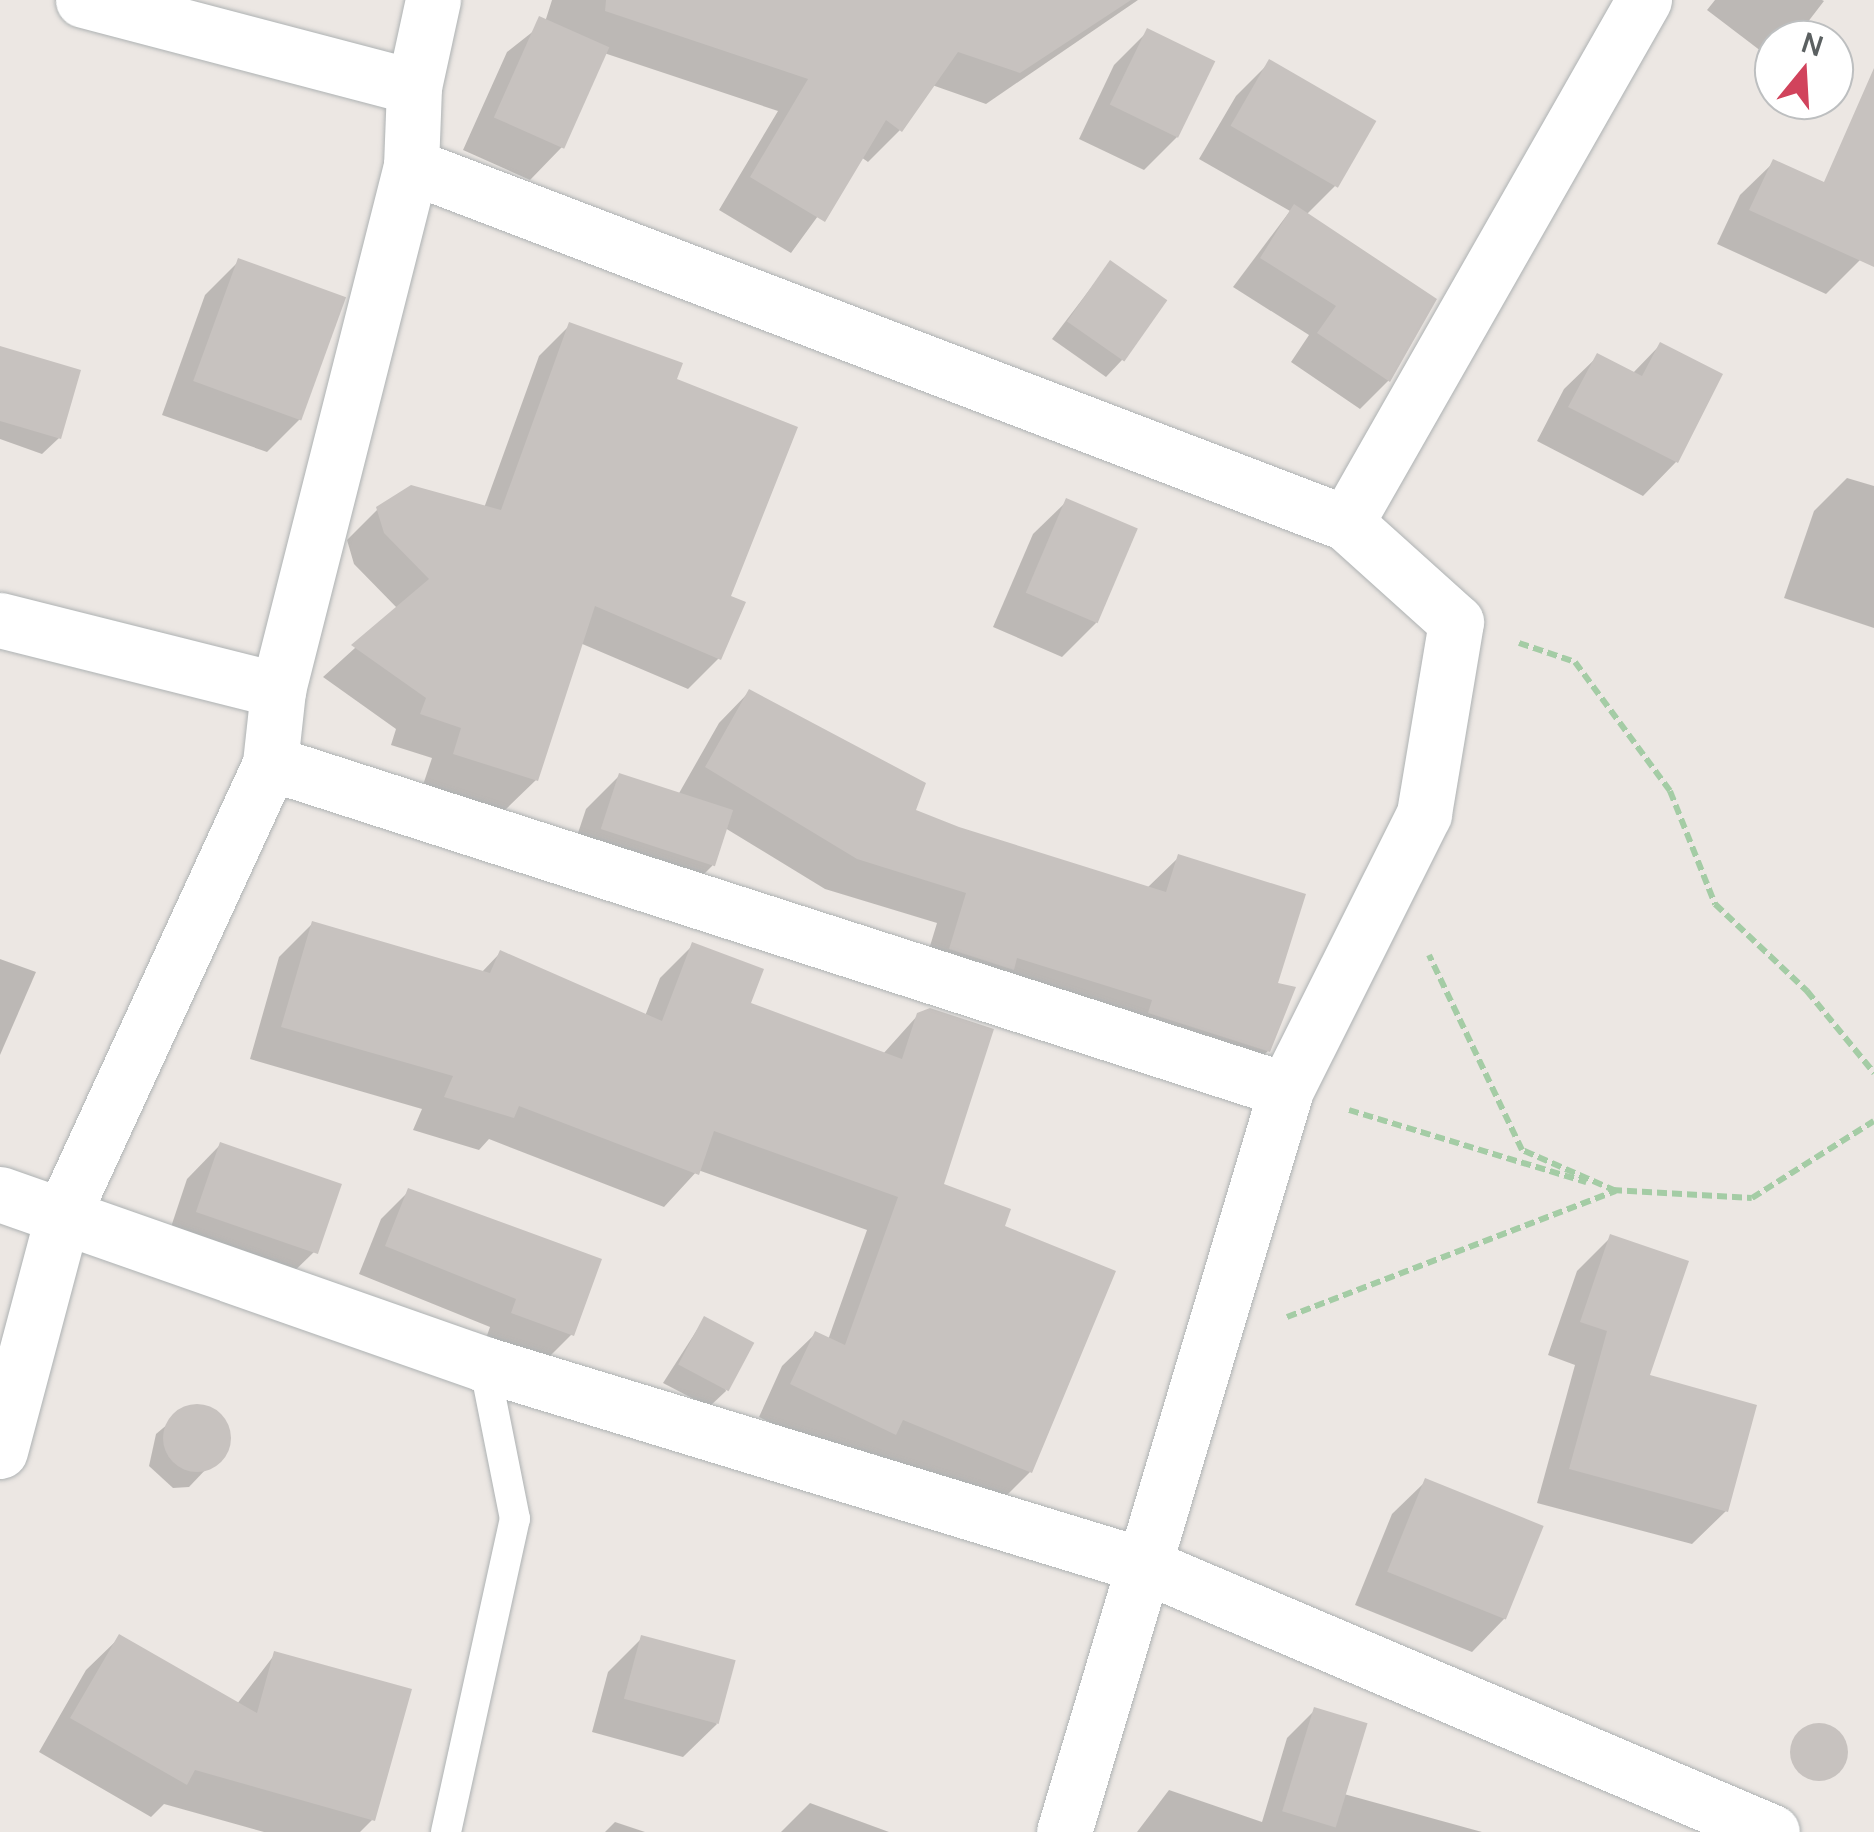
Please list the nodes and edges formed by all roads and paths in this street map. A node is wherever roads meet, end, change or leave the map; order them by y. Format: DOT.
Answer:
graph roads {
  1 [pos="83,0"];
  2 [pos="433,0"];
  3 [pos="1644,0"];
  4 [pos="414,87"];
  5 [pos="411,166"];
  6 [pos="1346,523"];
  7 [pos="0,620"];
  8 [pos="1456,622"];
  9 [pos="278,690"];
  10 [pos="270,763"];
  11 [pos="1429,943"];
  12 [pos="1874,1074"];
  13 [pos="1286,1090"];
  14 [pos="1874,1122"];
  15 [pos="1616,1192"];
  16 [pos="0,1194"];
  17 [pos="63,1214"];
  18 [pos="1209,1354"];
  19 [pos="484,1364"];
  20 [pos="0,1451"];
  21 [pos="1146,1566"];
  22 [pos="446,1832"];
  23 [pos="1064,1832"];
  24 [pos="1772,1832"];
  1 -- 4 [label="street"];
  2 -- 4 [label="street"];
  3 -- 6 [label="street"];
  4 -- 5 [label="street"];
  5 -- 6 [label="street"];
  5 -- 9 [label="street"];
  6 -- 8 [label="street"];
  7 -- 9 [label="street"];
  8 -- 12 [label="path"];
  8 -- 13 [label="street"];
  9 -- 10 [label="street"];
  10 -- 13 [label="street"];
  10 -- 17 [label="street"];
  11 -- 15 [label="path"];
  13 -- 15 [label="path"];
  13 -- 18 [label="street"];
  14 -- 15 [label="path"];
  15 -- 18 [label="path"];
  16 -- 17 [label="street"];
  17 -- 19 [label="street"];
  17 -- 20 [label="street"];
  18 -- 21 [label="street"];
  19 -- 21 [label="street"];
  19 -- 22 [label="lane"];
  21 -- 23 [label="street"];
  21 -- 24 [label="street"];
}
